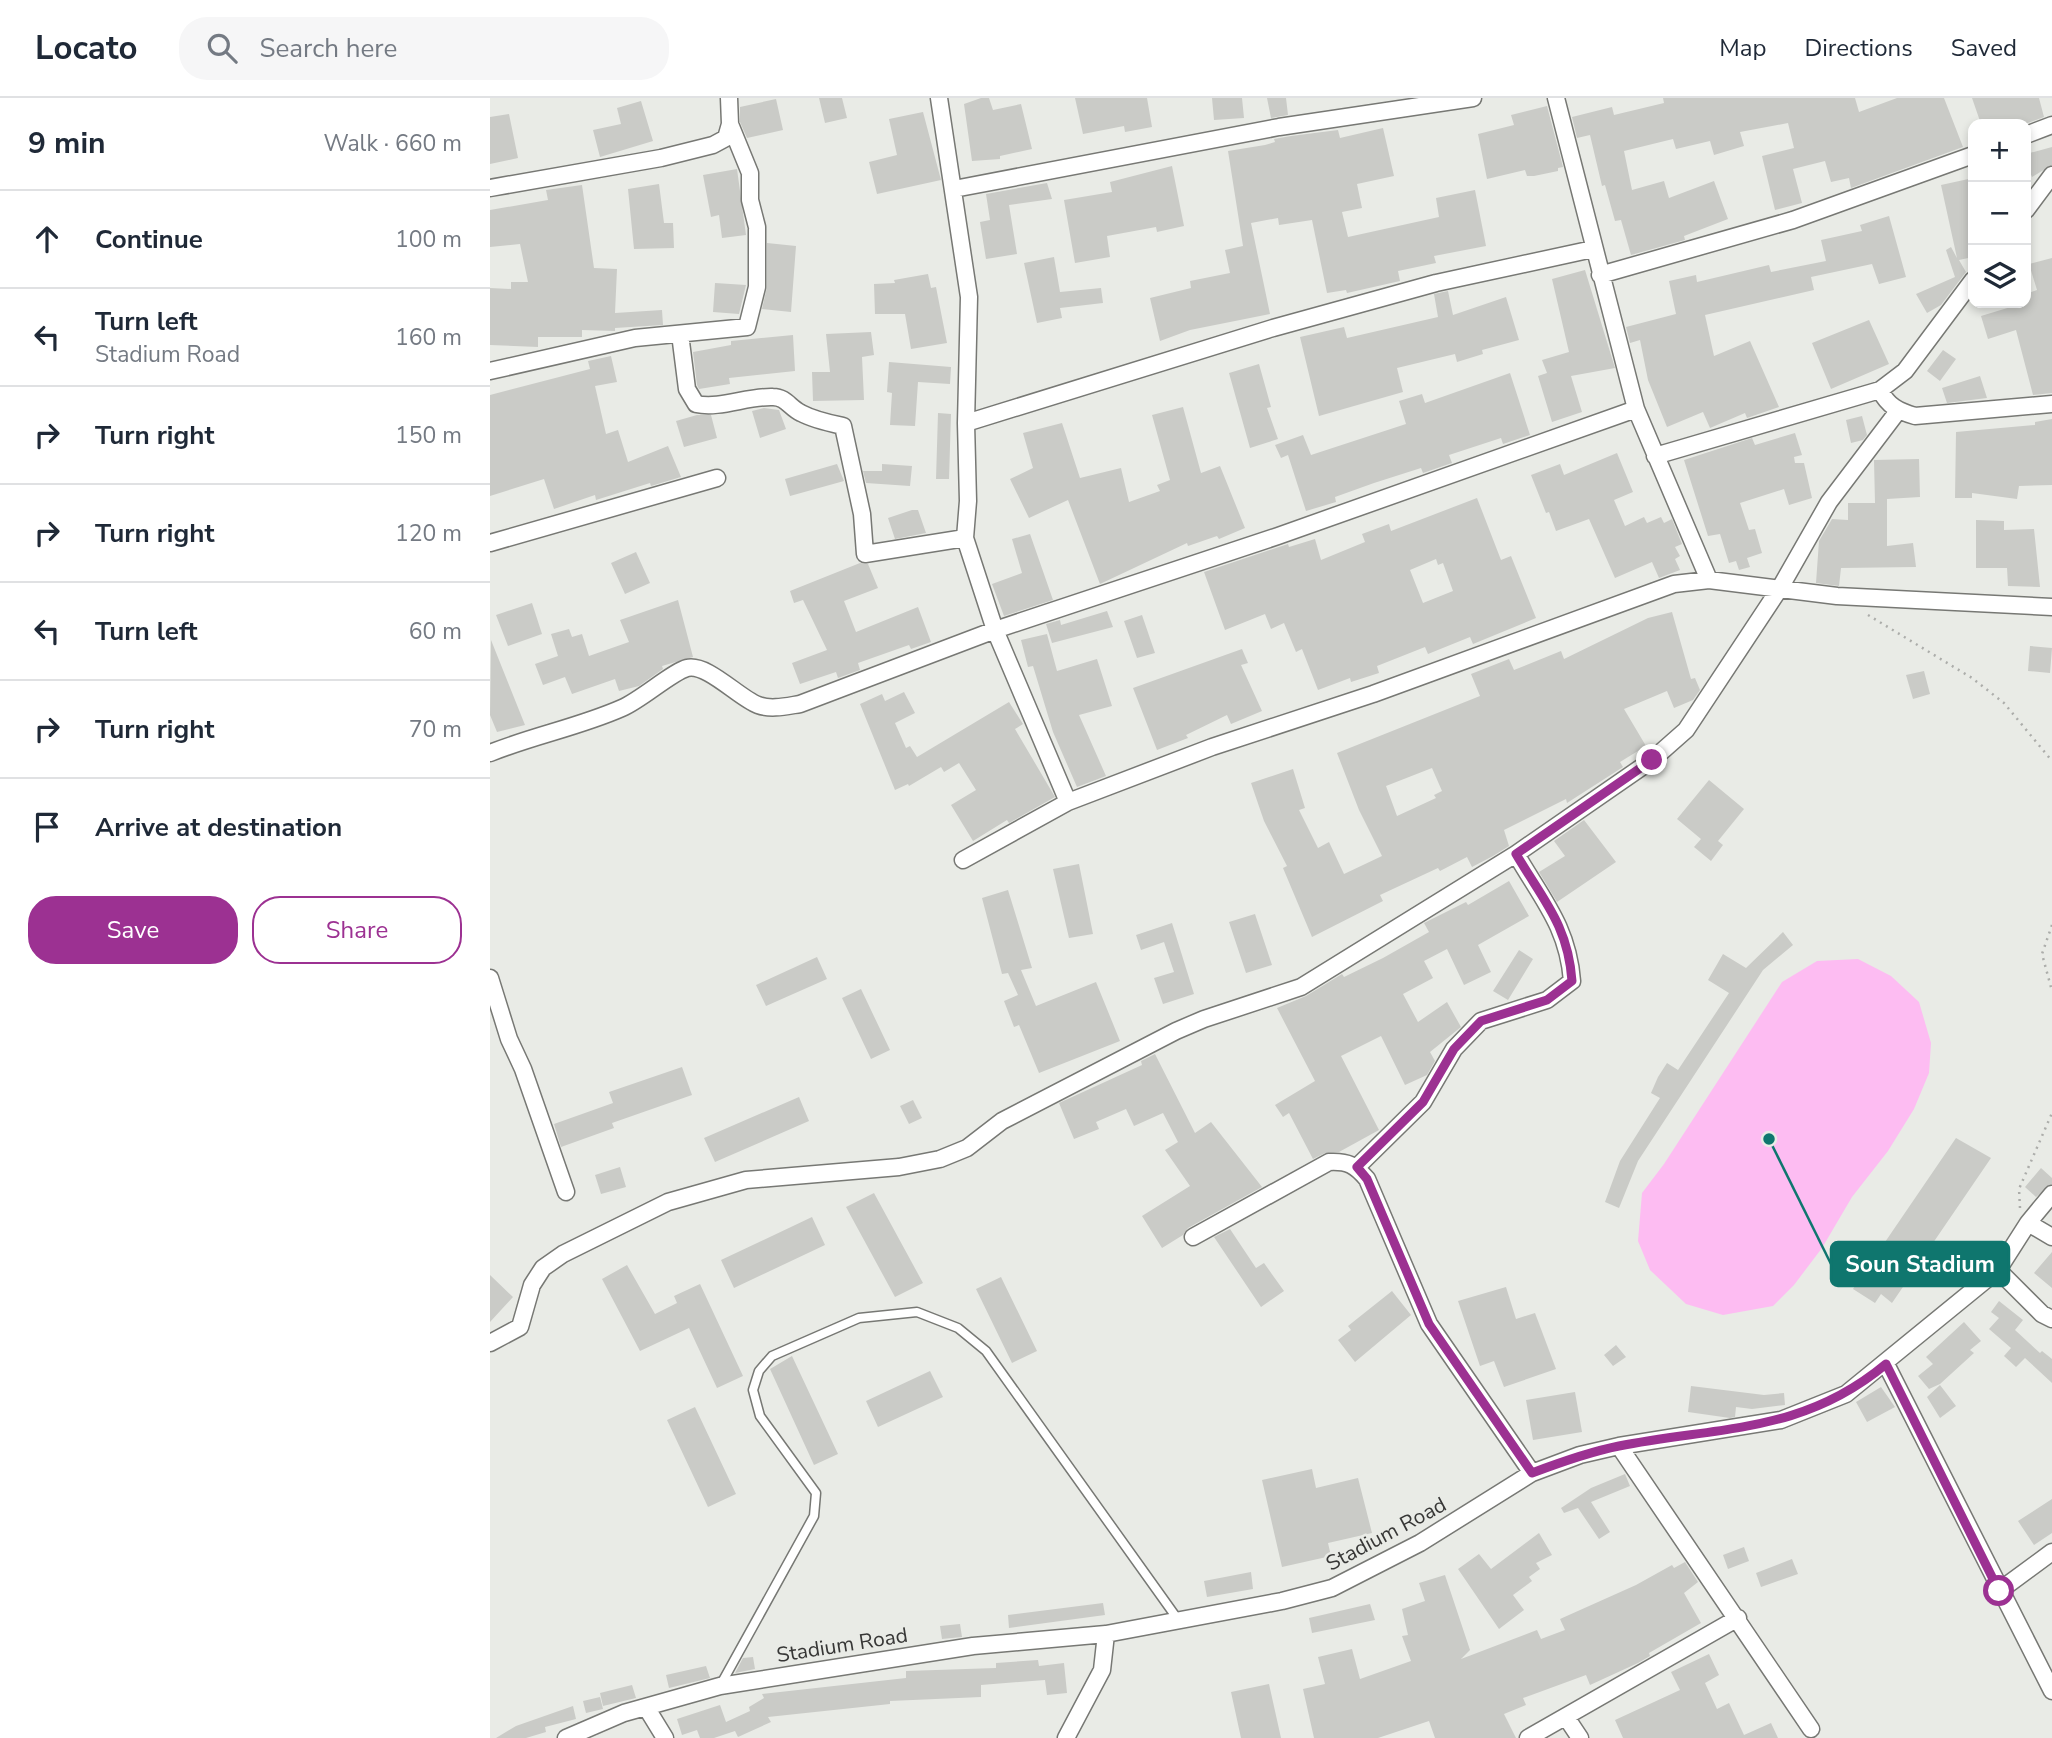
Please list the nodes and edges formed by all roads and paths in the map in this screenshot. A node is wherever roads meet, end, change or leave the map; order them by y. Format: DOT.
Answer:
graph roads {
  1 [pos="729,98"];
  2 [pos="939,98"];
  3 [pos="1473,98"];
  4 [pos="1562,100"];
  5 [pos="730,124"];
  6 [pos="2052,125"];
  7 [pos="2031,133"];
  8 [pos="1968,157"];
  9 [pos="2052,175"];
  10 [pos="490,188"];
  11 [pos="954,189"];
  12 [pos="2031,203"];
  13 [pos="1593,249"];
  14 [pos="1600,275"];
  15 [pos="1968,287"];
  16 [pos="680,334"];
  17 [pos="490,371"];
  18 [pos="1880,390"];
  19 [pos="2052,404"];
  20 [pos="1636,409"];
  21 [pos="1898,411"];
  22 [pos="965,423"];
  23 [pos="1655,456"];
  24 [pos="717,478"];
  25 [pos="965,538"];
  26 [pos="490,543"];
  27 [pos="1709,580"];
  28 [pos="1780,588"];
  29 [pos="2052,607"];
  30 [pos="1860,610"];
  31 [pos="995,630"];
  32 [pos="490,753"];
  33 [pos="2052,761"];
  34 [pos="1069,802"];
  35 [pos="1516,854"];
  36 [pos="963,860"];
  37 [pos="2052,925"];
  38 [pos="490,978"];
  39 [pos="2052,991"];
  40 [pos="2052,1113"];
  41 [pos="1357,1167"];
  42 [pos="566,1192"];
  43 [pos="2052,1194"];
  44 [pos="2028,1223"];
  45 [pos="1193,1237"];
  46 [pos="2052,1237"];
  47 [pos="1998,1270"];
  48 [pos="2052,1319"];
  49 [pos="490,1343"];
  50 [pos="1886,1364"];
  51 [pos="1619,1446"];
  52 [pos="1532,1473"];
  53 [pos="2052,1552"];
  54 [pos="1999,1591"];
  55 [pos="1738,1618"];
  56 [pos="1179,1621"];
  57 [pos="1106,1634"];
  58 [pos="720,1686"];
  59 [pos="2052,1691"];
  60 [pos="646,1707"];
  61 [pos="1566,1717"];
  62 [pos="1811,1729"];
  63 [pos="566,1738"];
  64 [pos="665,1738"];
  65 [pos="1066,1738"];
  66 [pos="1528,1738"];
  67 [pos="1580,1738"];
  1 -- 5 [label="street"];
  2 -- 11 [label="street"];
  3 -- 11 [label="street"];
  4 -- 13 [label="street"];
  5 -- 10 [label="street"];
  5 -- 16 [label="street"];
  6 -- 7 [label="street"];
  8 -- 14 [label="street"];
  9 -- 12 [label="street"];
  11 -- 22 [label="street"];
  13 -- 14 [label="street"];
  13 -- 22 [label="street"];
  14 -- 20 [label="street"];
  15 -- 18 [label="street"];
  16 -- 17 [label="street"];
  16 -- 25 [label="street"];
  18 -- 21 [label="street"];
  18 -- 23 [label="street"];
  19 -- 21 [label="street"];
  20 -- 23 [label="street"];
  20 -- 31 [label="street"];
  21 -- 28 [label="street"];
  22 -- 25 [label="street"];
  23 -- 27 [label="street"];
  24 -- 26 [label="street"];
  25 -- 31 [label="street"];
  27 -- 28 [label="street"];
  27 -- 34 [label="street"];
  28 -- 29 [label="street"];
  28 -- 35 [label="street"];
  30 -- 33 [label="path"];
  31 -- 32 [label="street"];
  31 -- 34 [label="street"];
  34 -- 36 [label="street"];
  35 -- 41 [label="street"];
  35 -- 49 [label="street"];
  37 -- 39 [label="path"];
  38 -- 42 [label="street"];
  40 -- 44 [label="path"];
  41 -- 45 [label="street"];
  41 -- 52 [label="street"];
  43 -- 44 [label="street, Stadium Road"];
  44 -- 46 [label="street"];
  44 -- 47 [label="street, Stadium Road"];
  47 -- 48 [label="street"];
  47 -- 50 [label="street, Stadium Road"];
  50 -- 51 [label="street, Stadium Road"];
  50 -- 54 [label="street"];
  51 -- 52 [label="street, Stadium Road"];
  51 -- 55 [label="street"];
  52 -- 56 [label="street, Stadium Road"];
  53 -- 54 [label="street"];
  54 -- 59 [label="street"];
  55 -- 61 [label="street"];
  55 -- 62 [label="street"];
  56 -- 57 [label="street, Stadium Road"];
  56 -- 58 [label="lane"];
  57 -- 58 [label="street, Stadium Road"];
  57 -- 65 [label="street"];
  58 -- 60 [label="street, Stadium Road"];
  60 -- 63 [label="street, Stadium Road"];
  60 -- 64 [label="street"];
  61 -- 66 [label="street"];
  61 -- 67 [label="street"];
}
